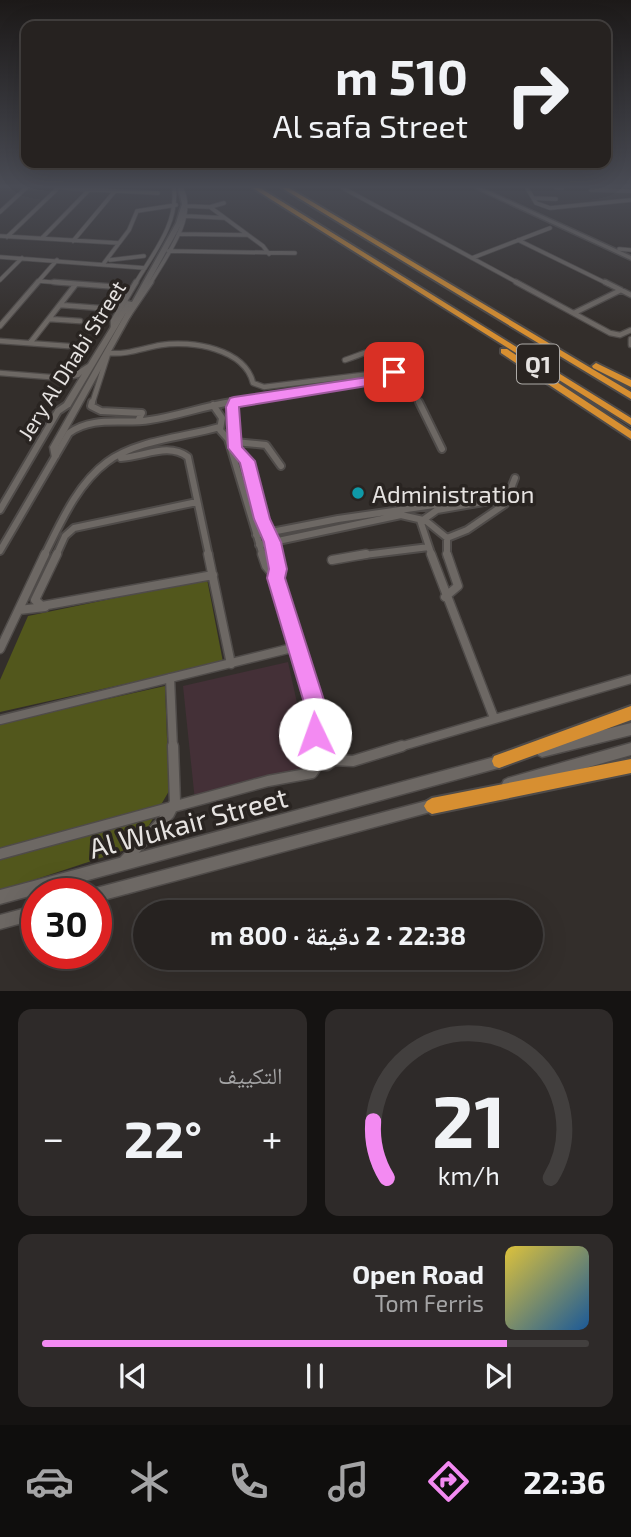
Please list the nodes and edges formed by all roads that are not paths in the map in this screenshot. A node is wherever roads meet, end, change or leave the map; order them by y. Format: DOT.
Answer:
graph roads {
  1 [pos="10,234"];
  2 [pos="46,234"];
  3 [pos="79,234"];
  4 [pos="127,234"];
  5 [pos="171,234"];
  6 [pos="176,234"];
  7 [pos="176,234"];
  8 [pos="239,234"];
  9 [pos="330,234"];
  10 [pos="362,234"];
  11 [pos="428,234"];
  12 [pos="533,234"];
  13 [pos="585,234"];
  14 [pos="586,234"];
  15 [pos="250,235"];
  16 [pos="0,236"];
  17 [pos="7,237"];
  18 [pos="41,239"];
  19 [pos="518,240"];
  20 [pos="73,241"];
  21 [pos="122,242"];
  22 [pos="159,248"];
  23 [pos="168,251"];
  24 [pos="295,253"];
  25 [pos="269,254"];
  26 [pos="631,254"];
  27 [pos="144,256"];
  28 [pos="0,257"];
  29 [pos="22,258"];
  30 [pos="472,258"];
  31 [pos="57,260"];
  32 [pos="111,261"];
  33 [pos="146,266"];
  34 [pos="0,280"];
  35 [pos="38,281"];
  36 [pos="441,282"];
  37 [pos="76,284"];
  38 [pos="119,287"];
  39 [pos="136,287"];
  40 [pos="621,290"];
  41 [pos="631,295"];
  42 [pos="60,305"];
  43 [pos="122,306"];
  44 [pos="446,307"];
  45 [pos="113,309"];
  46 [pos="119,312"];
  47 [pos="574,313"];
  48 [pos="48,319"];
  49 [pos="80,321"];
  50 [pos="0,326"];
  51 [pos="113,328"];
  52 [pos="631,330"];
  53 [pos="631,339"];
  54 [pos="0,341"];
  55 [pos="30,343"];
  56 [pos="631,345"];
  57 [pos="68,346"];
  58 [pos="108,353"];
  59 [pos="345,360"];
  60 [pos="91,365"];
  61 [pos="0,373"];
  62 [pos="396,374"];
  63 [pos="62,378"];
  64 [pos="631,384"];
  65 [pos="76,390"];
  66 [pos="631,396"];
  67 [pos="234,401"];
  68 [pos="67,405"];
  69 [pos="213,405"];
  70 [pos="138,421"];
  71 [pos="631,422"];
  72 [pos="220,427"];
  73 [pos="631,436"];
  74 [pos="235,442"];
  75 [pos="442,449"];
  76 [pos="55,456"];
  77 [pos="118,456"];
  78 [pos="281,466"];
  79 [pos="514,478"];
  80 [pos="531,494"];
  81 [pos="508,497"];
  82 [pos="197,502"];
  83 [pos="0,510"];
  84 [pos="422,520"];
  85 [pos="269,533"];
  86 [pos="256,535"];
  87 [pos="447,538"];
  88 [pos="273,542"];
  89 [pos="259,545"];
  90 [pos="429,547"];
  91 [pos="0,551"];
  92 [pos="332,560"];
  93 [pos="214,575"];
  94 [pos="276,578"];
  95 [pos="445,597"];
  96 [pos="47,607"];
  97 [pos="19,610"];
  98 [pos="296,647"];
  99 [pos="0,649"];
  100 [pos="231,664"];
  101 [pos="170,678"];
  102 [pos="631,679"];
  103 [pos="631,713"];
  104 [pos="318,716"];
  105 [pos="494,718"];
  106 [pos="0,720"];
  107 [pos="631,729"];
  108 [pos="631,749"];
  109 [pos="334,760"];
  110 [pos="499,761"];
  111 [pos="318,764"];
  112 [pos="631,766"];
  113 [pos="432,806"];
  114 [pos="173,808"];
  115 [pos="0,854"];
  116 [pos="119,866"];
  117 [pos="112,891"];
  118 [pos="0,897"];
  119 [pos="21,916"];
  120 [pos="0,922"];
  1 -- 17 [label="street"];
  2 -- 18 [label="street"];
  3 -- 20 [label="street"];
  4 -- 21 [label="street"];
  5 -- 22 [label="street, Jery Al Dhabi Street"];
  6 -- 23 [label="street, Jery Al Dhabi Street"];
  7 -- 23 [label="street"];
  8 -- 15 [label="street"];
  9 -- 44 [label="highway, Q1"];
  10 -- 36 [label="highway"];
  11 -- 30 [label="street"];
  12 -- 19 [label="street"];
  13 -- 26 [label="street"];
  14 -- 26 [label="street"];
  15 -- 25 [label="street"];
  16 -- 17 [label="street"];
  17 -- 18 [label="street"];
  18 -- 20 [label="street"];
  19 -- 30 [label="street"];
  19 -- 40 [label="street"];
  20 -- 21 [label="street"];
  21 -- 32 [label="street"];
  22 -- 33 [label="street"];
  22 -- 39 [label="street, Jery Al Dhabi Street"];
  23 -- 25 [label="street"];
  23 -- 58 [label="street, Jery Al Dhabi Street"];
  24 -- 25 [label="street"];
  27 -- 32 [label="street"];
  28 -- 29 [label="street"];
  29 -- 31 [label="street"];
  29 -- 34 [label="street"];
  30 -- 47 [label="street"];
  31 -- 32 [label="street"];
  31 -- 35 [label="street"];
  32 -- 33 [label="street"];
  33 -- 39 [label="street"];
  35 -- 37 [label="street"];
  35 -- 50 [label="street"];
  36 -- 64 [label="highway"];
  36 -- 66 [label="highway"];
  37 -- 38 [label="street"];
  37 -- 42 [label="street"];
  39 -- 43 [label="street"];
  39 -- 51 [label="street, Jery Al Dhabi Street"];
  40 -- 41 [label="street"];
  40 -- 47 [label="street"];
  42 -- 45 [label="street"];
  42 -- 48 [label="street"];
  43 -- 45 [label="street"];
  43 -- 46 [label="street"];
  44 -- 71 [label="highway, Q1"];
  44 -- 73 [label="highway"];
  45 -- 46 [label="street"];
  46 -- 51 [label="street"];
  47 -- 52 [label="street"];
  48 -- 49 [label="street"];
  48 -- 55 [label="street"];
  51 -- 60 [label="street, Jery Al Dhabi Street"];
  53 -- 56 [label="street"];
  54 -- 55 [label="street"];
  55 -- 57 [label="street"];
  58 -- 62 [label="street"];
  58 -- 70 [label="street"];
  58 -- 76 [label="street, Jery Al Dhabi Street"];
  59 -- 62 [label="street"];
  60 -- 63 [label="street"];
  60 -- 65 [label="street, Jery Al Dhabi Street"];
  61 -- 63 [label="street"];
  62 -- 67 [label="street"];
  62 -- 75 [label="street"];
  63 -- 65 [label="street"];
  65 -- 68 [label="street, Jery Al Dhabi Street"];
  67 -- 69 [label="street"];
  67 -- 74 [label="street"];
  68 -- 83 [label="street, Jery Al Dhabi Street"];
  69 -- 70 [label="street"];
  69 -- 72 [label="street"];
  70 -- 76 [label="street, Jery Al Dhabi Street"];
  72 -- 77 [label="street"];
  72 -- 86 [label="street"];
  74 -- 78 [label="street"];
  74 -- 85 [label="street"];
  76 -- 91 [label="street, Jery Al Dhabi Street"];
  77 -- 82 [label="street"];
  77 -- 97 [label="street"];
  79 -- 81 [label="street"];
  80 -- 81 [label="street"];
  81 -- 84 [label="street"];
  81 -- 85 [label="street"];
  81 -- 87 [label="street"];
  82 -- 93 [label="street"];
  82 -- 96 [label="street"];
  84 -- 87 [label="street"];
  84 -- 88 [label="street"];
  84 -- 90 [label="street"];
  85 -- 86 [label="street"];
  85 -- 88 [label="street"];
  86 -- 89 [label="street"];
  87 -- 95 [label="street"];
  88 -- 89 [label="street"];
  88 -- 94 [label="street"];
  89 -- 94 [label="street"];
  90 -- 92 [label="street"];
  90 -- 95 [label="street"];
  93 -- 96 [label="street"];
  93 -- 100 [label="street"];
  94 -- 98 [label="street"];
  95 -- 105 [label="street"];
  96 -- 97 [label="street"];
  97 -- 99 [label="street"];
  98 -- 100 [label="street"];
  98 -- 104 [label="street"];
  100 -- 101 [label="street"];
  101 -- 106 [label="street"];
  101 -- 114 [label="street"];
  102 -- 105 [label="street"];
  103 -- 110 [label="highway"];
  104 -- 109 [label="street"];
  104 -- 111 [label="street"];
  105 -- 109 [label="street"];
  107 -- 110 [label="street, Al Wukair Street"];
  108 -- 113 [label="street, Al Wukair Street"];
  109 -- 111 [label="street"];
  110 -- 116 [label="street, Al Wukair Street"];
  111 -- 114 [label="street"];
  112 -- 113 [label="highway"];
  113 -- 117 [label="street, Al Wukair Street"];
  114 -- 115 [label="street"];
  114 -- 116 [label="street"];
  116 -- 118 [label="street, Al Wukair Street"];
  119 -- 120 [label="street"];
}
